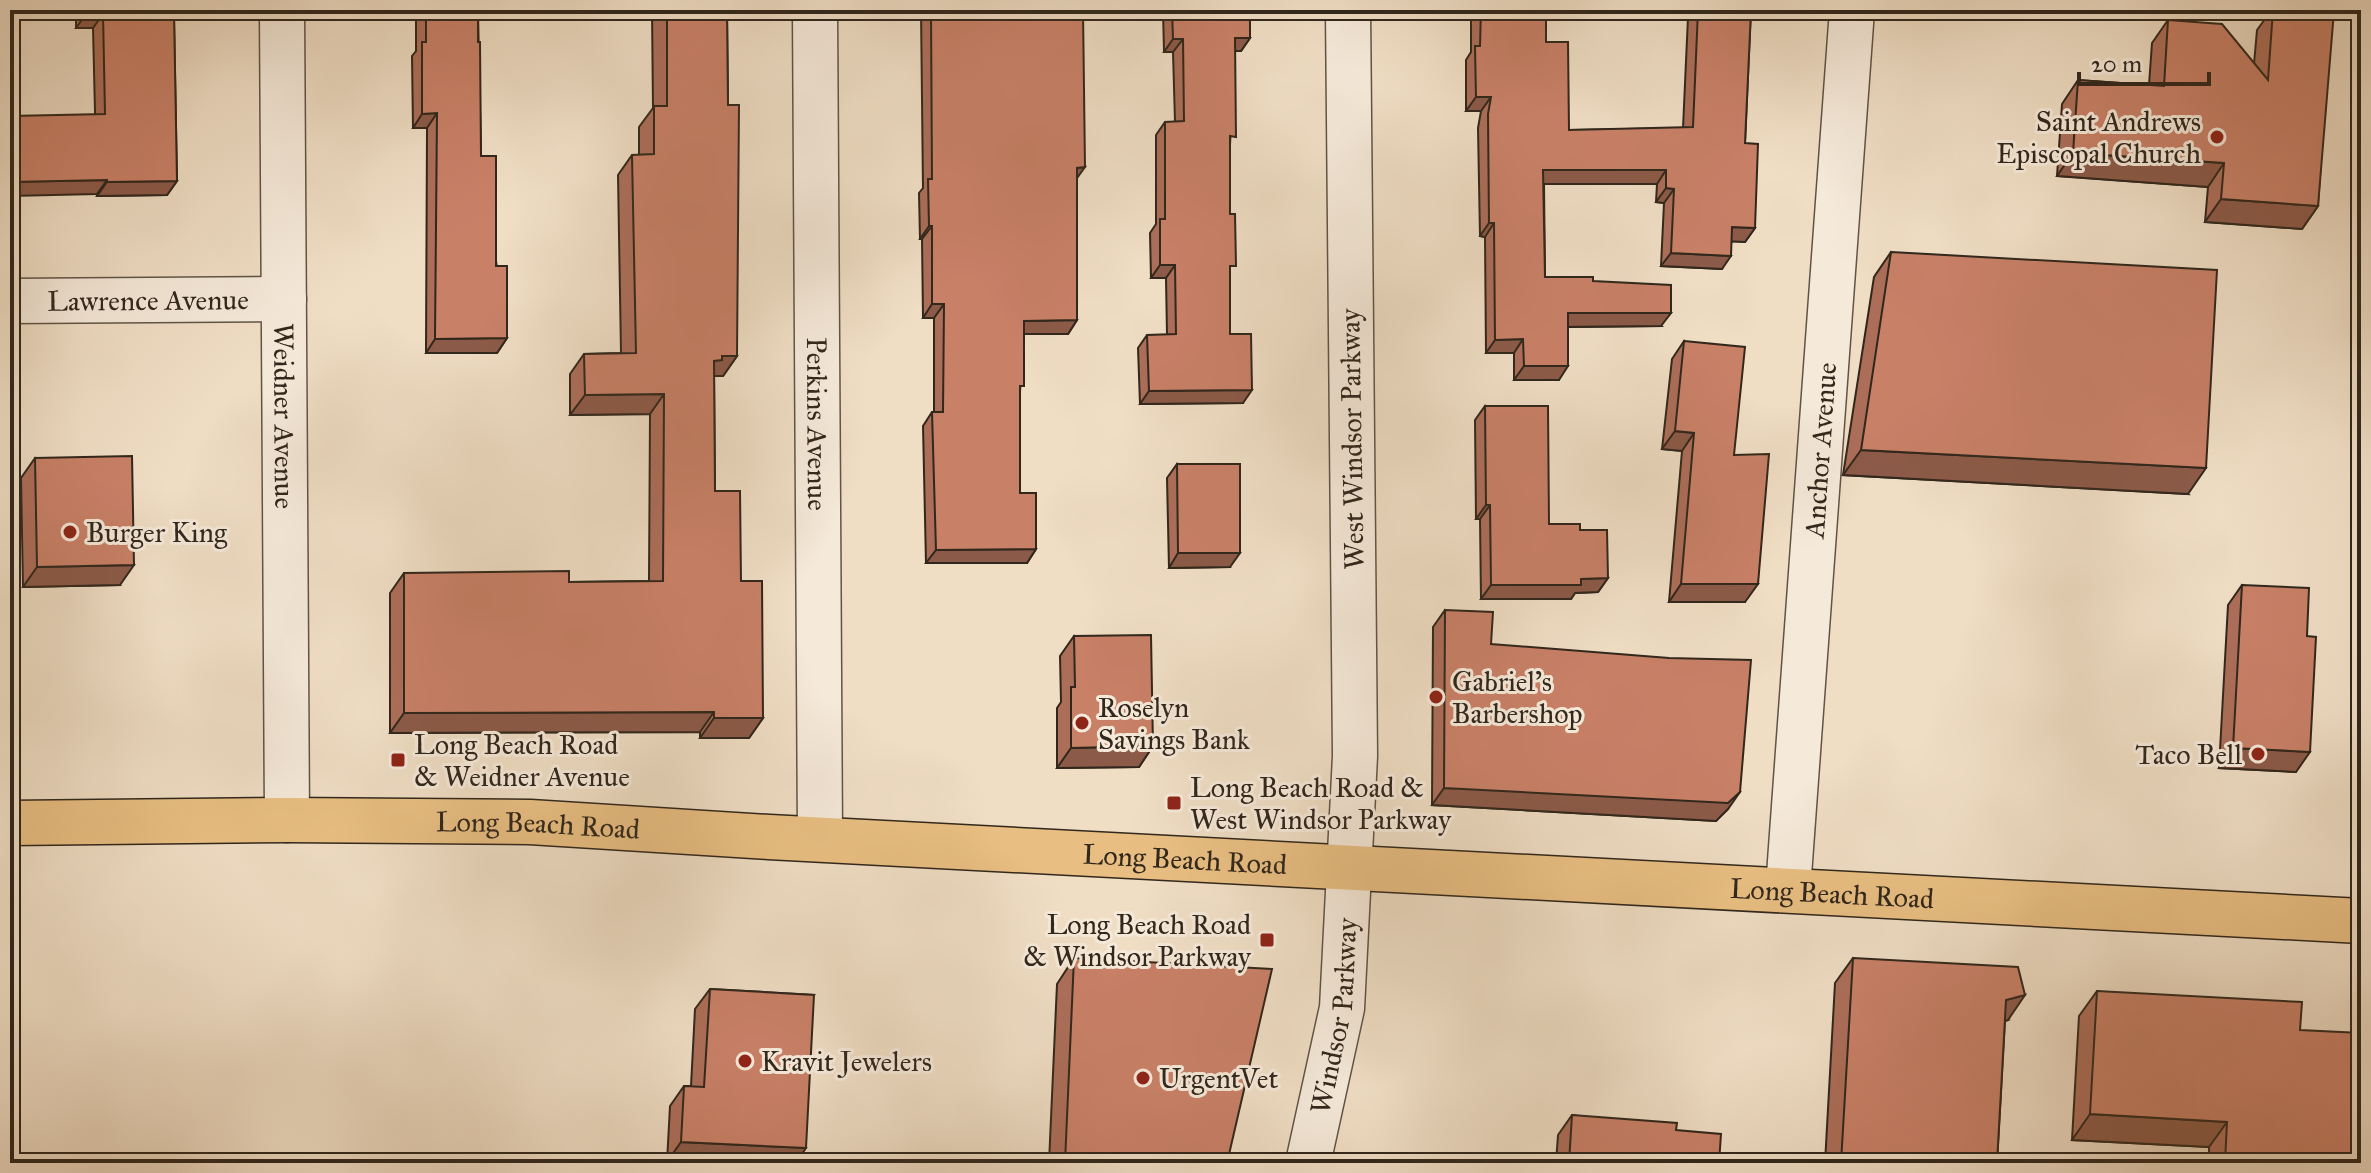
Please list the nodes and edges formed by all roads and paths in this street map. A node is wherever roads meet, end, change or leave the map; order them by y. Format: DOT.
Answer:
graph roads {
  1 [pos="282,10"];
  2 [pos="815,10"];
  3 [pos="1348,10"];
  4 [pos="1852,10"];
  5 [pos="284,299"];
  6 [pos="10,301"];
  7 [pos="287,820"];
  8 [pos="10,823"];
  9 [pos="820,839"];
  10 [pos="1351,867"];
  11 [pos="1788,889"];
  12 [pos="2361,921"];
  13 [pos="1308,1163"];
  1 -- 5 [label="street, Weidner Avenue"];
  2 -- 9 [label="street, Perkins Avenue"];
  3 -- 10 [label="street, West Windsor Parkway"];
  4 -- 11 [label="street, Anchor Avenue"];
  5 -- 6 [label="street, Lawrence Avenue"];
  5 -- 7 [label="street, Weidner Avenue"];
  7 -- 8 [label="main road, Long Beach Road"];
  7 -- 9 [label="main road, Long Beach Road"];
  9 -- 10 [label="main road, Long Beach Road"];
  10 -- 11 [label="main road, Long Beach Road"];
  10 -- 13 [label="street, Windsor Parkway"];
  11 -- 12 [label="main road, Long Beach Road"];
}
